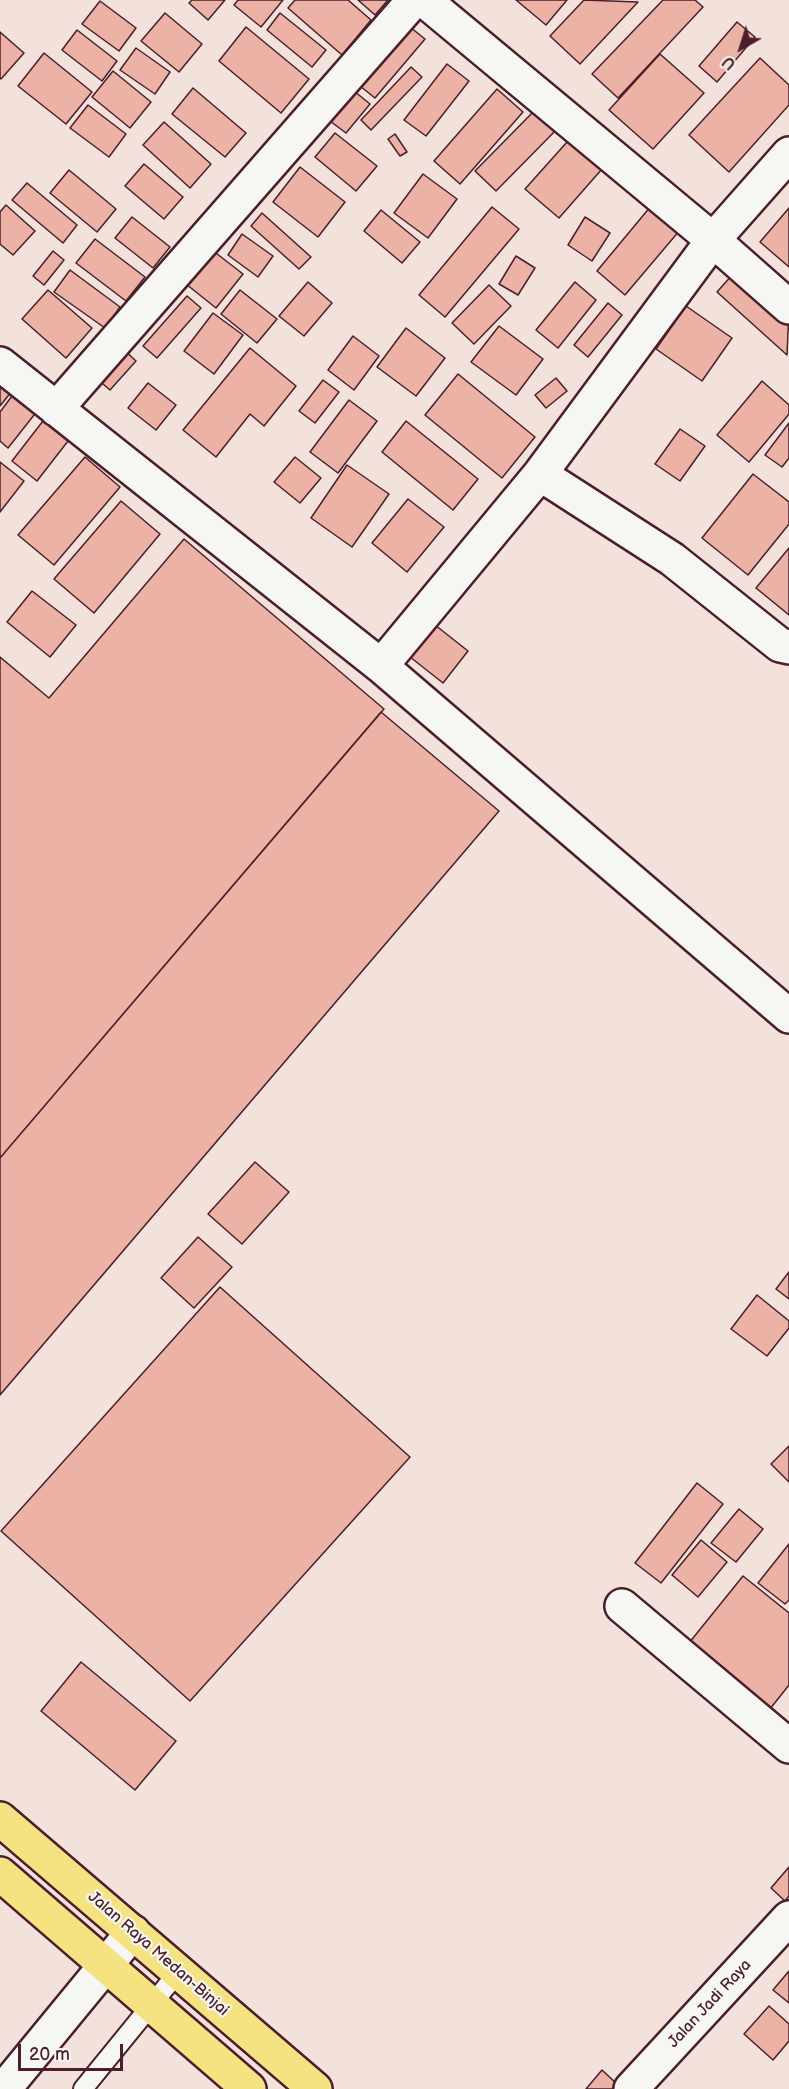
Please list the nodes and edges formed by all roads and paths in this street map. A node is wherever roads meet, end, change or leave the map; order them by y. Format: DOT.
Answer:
graph roads {
  1 [pos="414,0"];
  2 [pos="424,0"];
  3 [pos="789,154"];
  4 [pos="713,240"];
  5 [pos="789,307"];
  6 [pos="0,364"];
  7 [pos="56,409"];
  8 [pos="540,474"];
  9 [pos="789,646"];
  10 [pos="381,666"];
  11 [pos="789,1016"];
  12 [pos="622,1606"];
  13 [pos="789,1746"];
  14 [pos="0,1819"];
  15 [pos="0,1874"];
  16 [pos="789,1918"];
  17 [pos="133,1932"];
  18 [pos="104,1966"];
  19 [pos="179,1971"];
  20 [pos="152,2006"];
  21 [pos="4,2089"];
  22 [pos="83,2089"];
  23 [pos="249,2089"];
  24 [pos="315,2089"];
  25 [pos="631,2089"];
  1 -- 7 [label="street"];
  2 -- 4 [label="street"];
  3 -- 4 [label="street"];
  4 -- 5 [label="street"];
  4 -- 8 [label="street"];
  6 -- 7 [label="street"];
  7 -- 10 [label="street"];
  8 -- 9 [label="street"];
  8 -- 10 [label="street"];
  10 -- 11 [label="street"];
  12 -- 13 [label="street"];
  14 -- 17 [label="highway, Jalan Raya Medan-Binjai"];
  15 -- 18 [label="highway"];
  16 -- 25 [label="street, Jalan Jadi Raya"];
  17 -- 18 [label="street"];
  17 -- 19 [label="highway, Jalan Raya Medan-Binjai"];
  18 -- 20 [label="highway"];
  18 -- 21 [label="street"];
  19 -- 20 [label="lane"];
  19 -- 24 [label="highway, Jalan Raya Medan-Binjai"];
  20 -- 22 [label="lane"];
  20 -- 23 [label="highway"];
}
